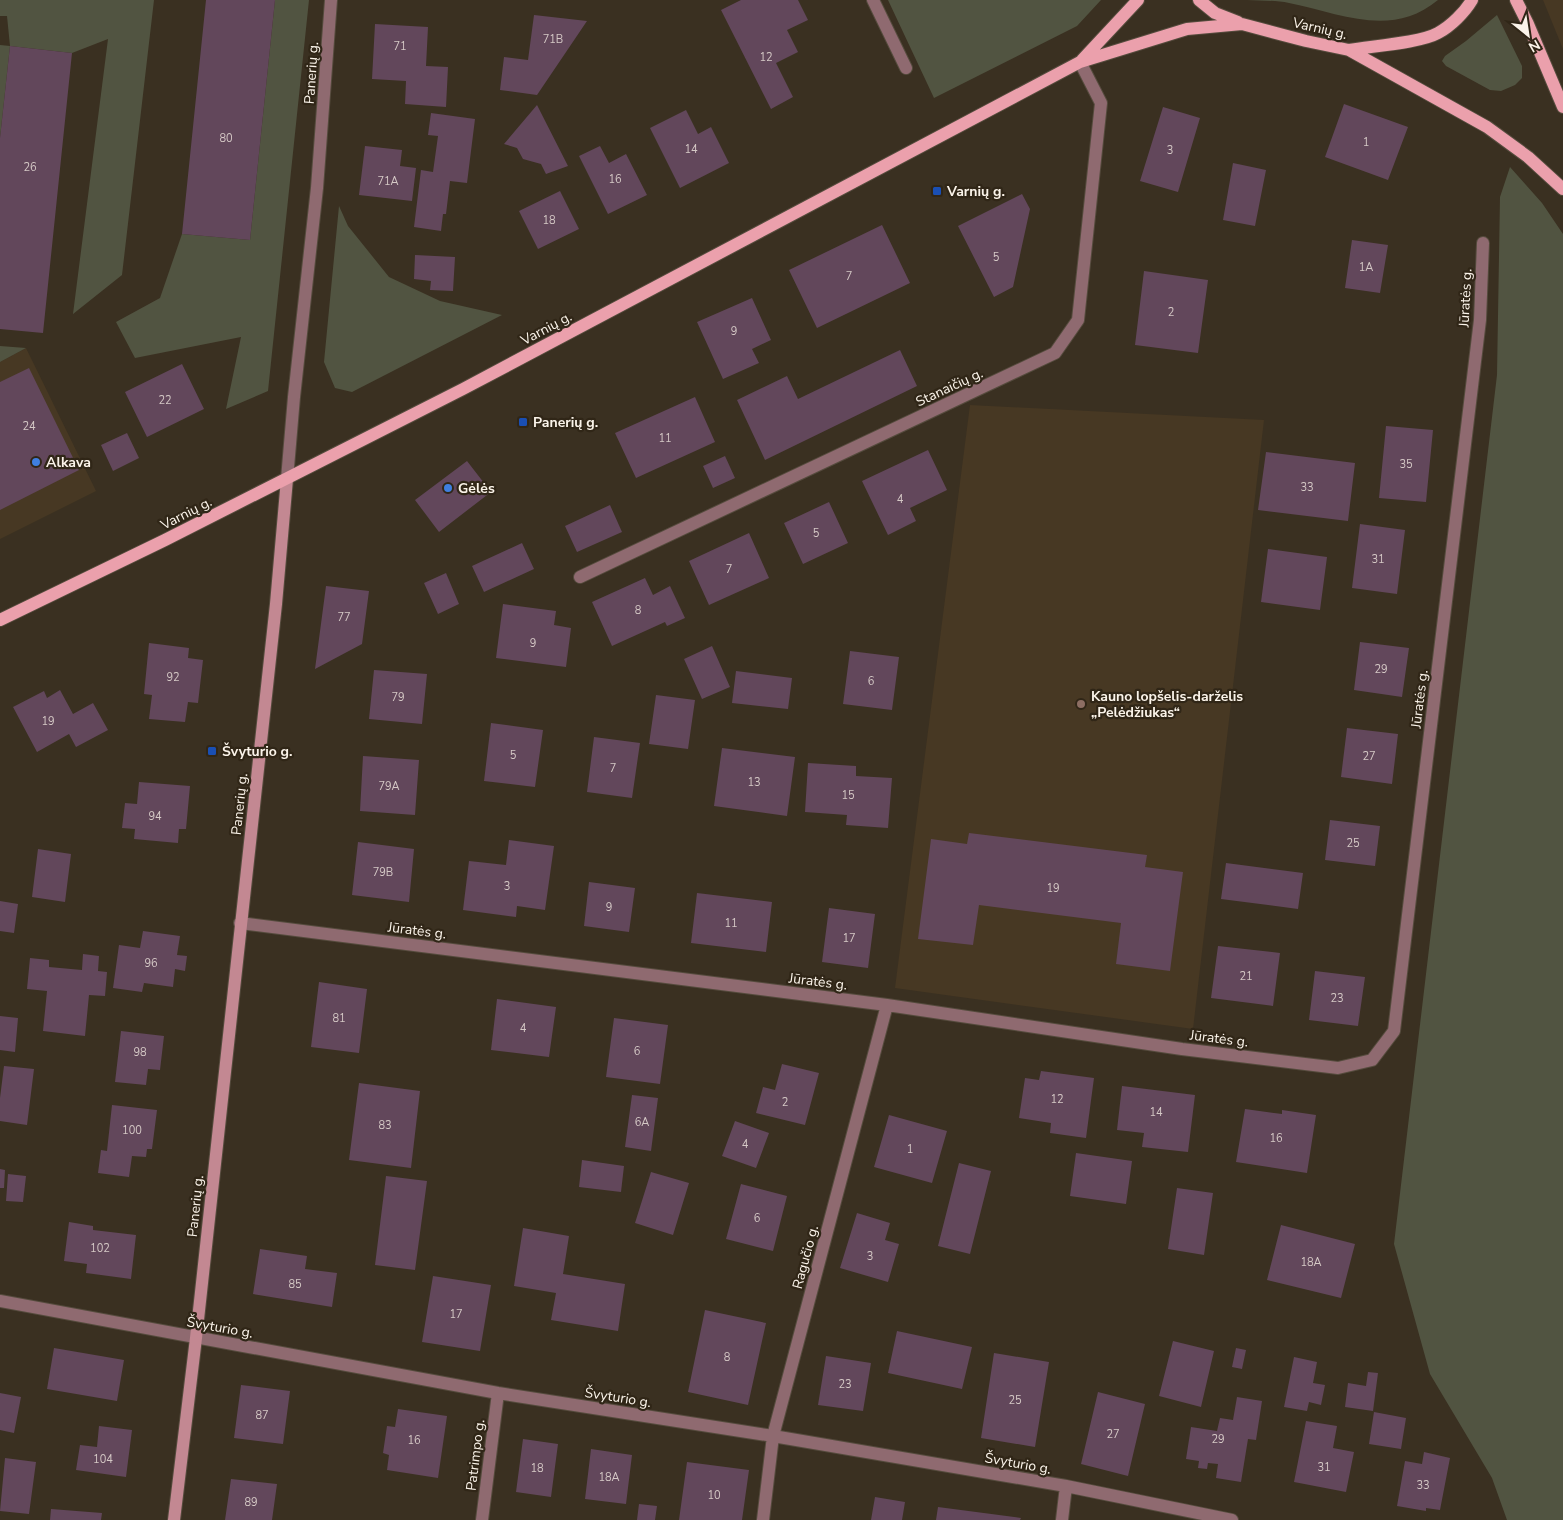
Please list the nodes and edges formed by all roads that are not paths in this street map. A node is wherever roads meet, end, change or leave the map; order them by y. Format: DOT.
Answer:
graph roads {
  1 [pos="331,0"];
  2 [pos="873,0"];
  3 [pos="1138,0"];
  4 [pos="1199,0"];
  5 [pos="1472,0"];
  6 [pos="1516,0"];
  7 [pos="1242,24"];
  8 [pos="1349,50"];
  9 [pos="1080,62"];
  10 [pos="906,68"];
  11 [pos="1563,107"];
  12 [pos="1563,189"];
  13 [pos="1483,243"];
  14 [pos="286,479"];
  15 [pos="580,577"];
  16 [pos="0,620"];
  17 [pos="240,923"];
  18 [pos="887,1005"];
  19 [pos="0,1301"];
  20 [pos="196,1338"];
  21 [pos="498,1393"];
  22 [pos="773,1436"];
  23 [pos="1066,1486"];
  24 [pos="174,1520"];
  25 [pos="482,1520"];
  26 [pos="763,1520"];
  27 [pos="1062,1520"];
  28 [pos="1232,1520"];
  1 -- 14 [label="street, Panerių g."];
  2 -- 10 [label="street"];
  3 -- 9 [label="main road"];
  4 -- 7 [label="main road"];
  5 -- 8 [label="main road"];
  6 -- 11 [label="main road"];
  7 -- 8 [label="main road, Varnių g."];
  7 -- 9 [label="main road, Varnių g."];
  8 -- 12 [label="main road, Varnių g."];
  9 -- 14 [label="main road, Varnių g."];
  9 -- 15 [label="street, Stanaičių g."];
  13 -- 18 [label="street, Jūratės g."];
  14 -- 16 [label="main road, Varnių g."];
  14 -- 17 [label="main road, Panerių g."];
  17 -- 18 [label="street, Jūratės g."];
  17 -- 20 [label="main road, Panerių g."];
  18 -- 22 [label="street, Ragučio g."];
  19 -- 20 [label="street, Švyturio g."];
  20 -- 21 [label="street, Švyturio g."];
  20 -- 24 [label="main road, Panerių g."];
  21 -- 22 [label="street, Švyturio g."];
  21 -- 25 [label="street, Patrimpo g."];
  22 -- 23 [label="street, Švyturio g."];
  22 -- 26 [label="street, Ragučio g."];
  23 -- 27 [label="street"];
  23 -- 28 [label="street, Švyturio g."];
}
